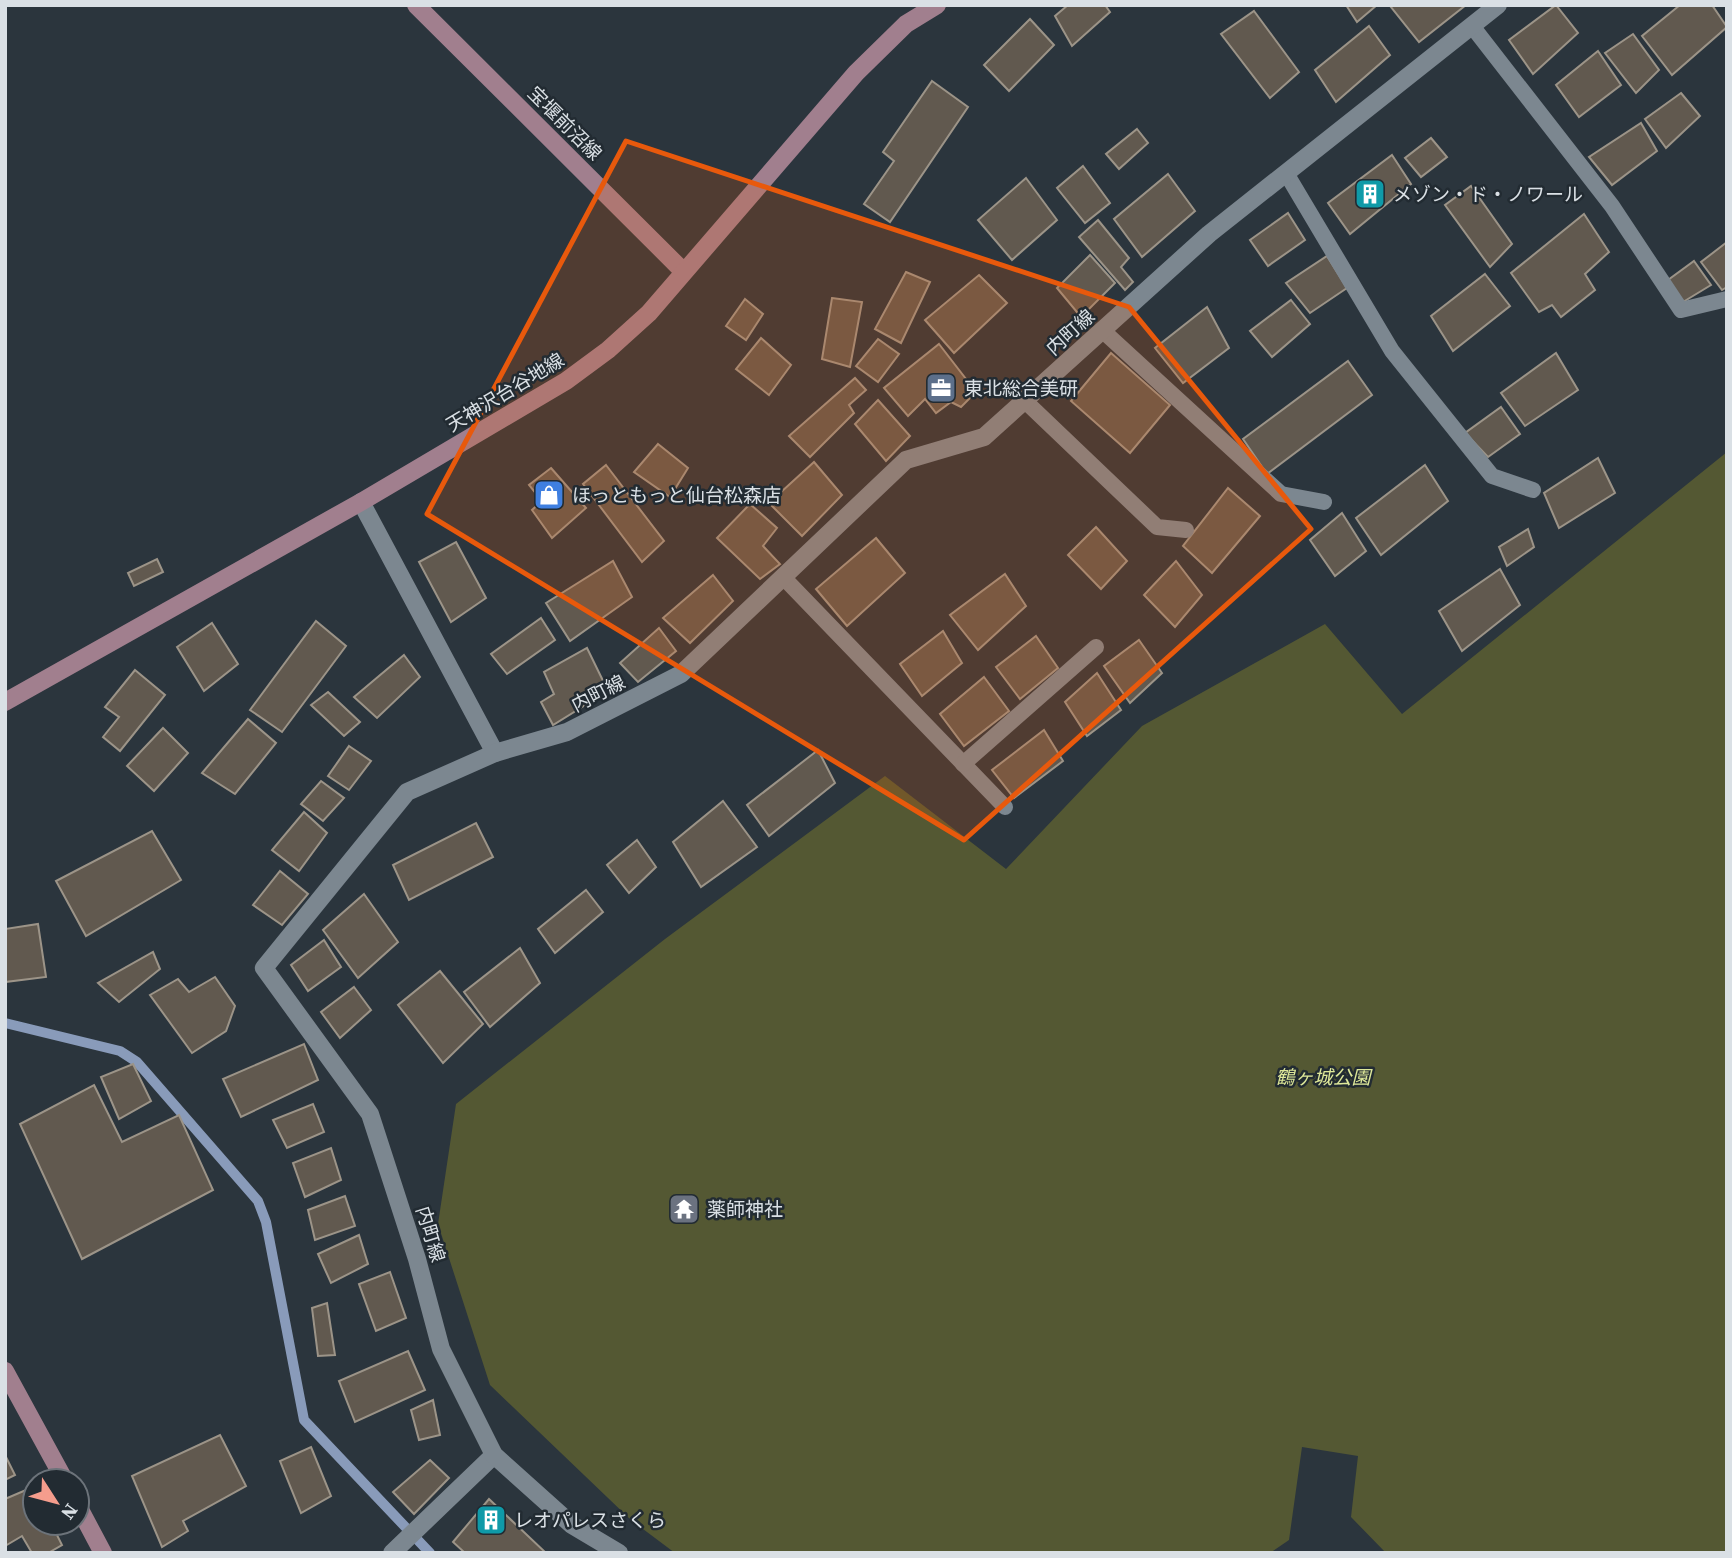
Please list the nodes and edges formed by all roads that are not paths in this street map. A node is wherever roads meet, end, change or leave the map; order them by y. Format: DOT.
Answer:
graph roads {
  1 [pos="416,5"];
  2 [pos="937,5"];
  3 [pos="1499,5"];
  4 [pos="1472,26"];
  5 [pos="1286,173"];
  6 [pos="683,271"];
  7 [pos="1727,299"];
  8 [pos="1102,330"];
  9 [pos="1025,401"];
  10 [pos="1533,490"];
  11 [pos="361,502"];
  12 [pos="1324,502"];
  13 [pos="1186,530"];
  14 [pos="783,578"];
  15 [pos="1096,647"];
  16 [pos="5,702"];
  17 [pos="495,753"];
  18 [pos="964,764"];
  19 [pos="1005,807"];
  20 [pos="5,1371"];
  21 [pos="494,1455"];
  22 [pos="57,1467"];
  23 [pos="91,1530"];
  24 [pos="103,1553"];
  25 [pos="393,1553"];
  26 [pos="619,1553"];
  1 -- 6 [label="street, 宝堰前沼線"];
  2 -- 6 [label="street, 天神沢台谷地線"];
  3 -- 4 [label="street, 内町線"];
  4 -- 5 [label="street, 内町線"];
  4 -- 7 [label="lane"];
  5 -- 8 [label="street, 内町線"];
  5 -- 10 [label="lane"];
  6 -- 11 [label="street, 天神沢台谷地線"];
  8 -- 9 [label="street, 内町線"];
  8 -- 12 [label="lane"];
  9 -- 13 [label="lane"];
  9 -- 14 [label="street, 内町線"];
  11 -- 16 [label="street, 天神沢台谷地線"];
  11 -- 17 [label="street"];
  14 -- 17 [label="street, 内町線"];
  14 -- 18 [label="lane"];
  15 -- 18 [label="lane"];
  17 -- 21 [label="street, 内町線"];
  18 -- 19 [label="lane"];
  20 -- 22 [label="street"];
  21 -- 25 [label="street"];
  21 -- 26 [label="street, 内町線"];
  23 -- 24 [label="street"];
}
